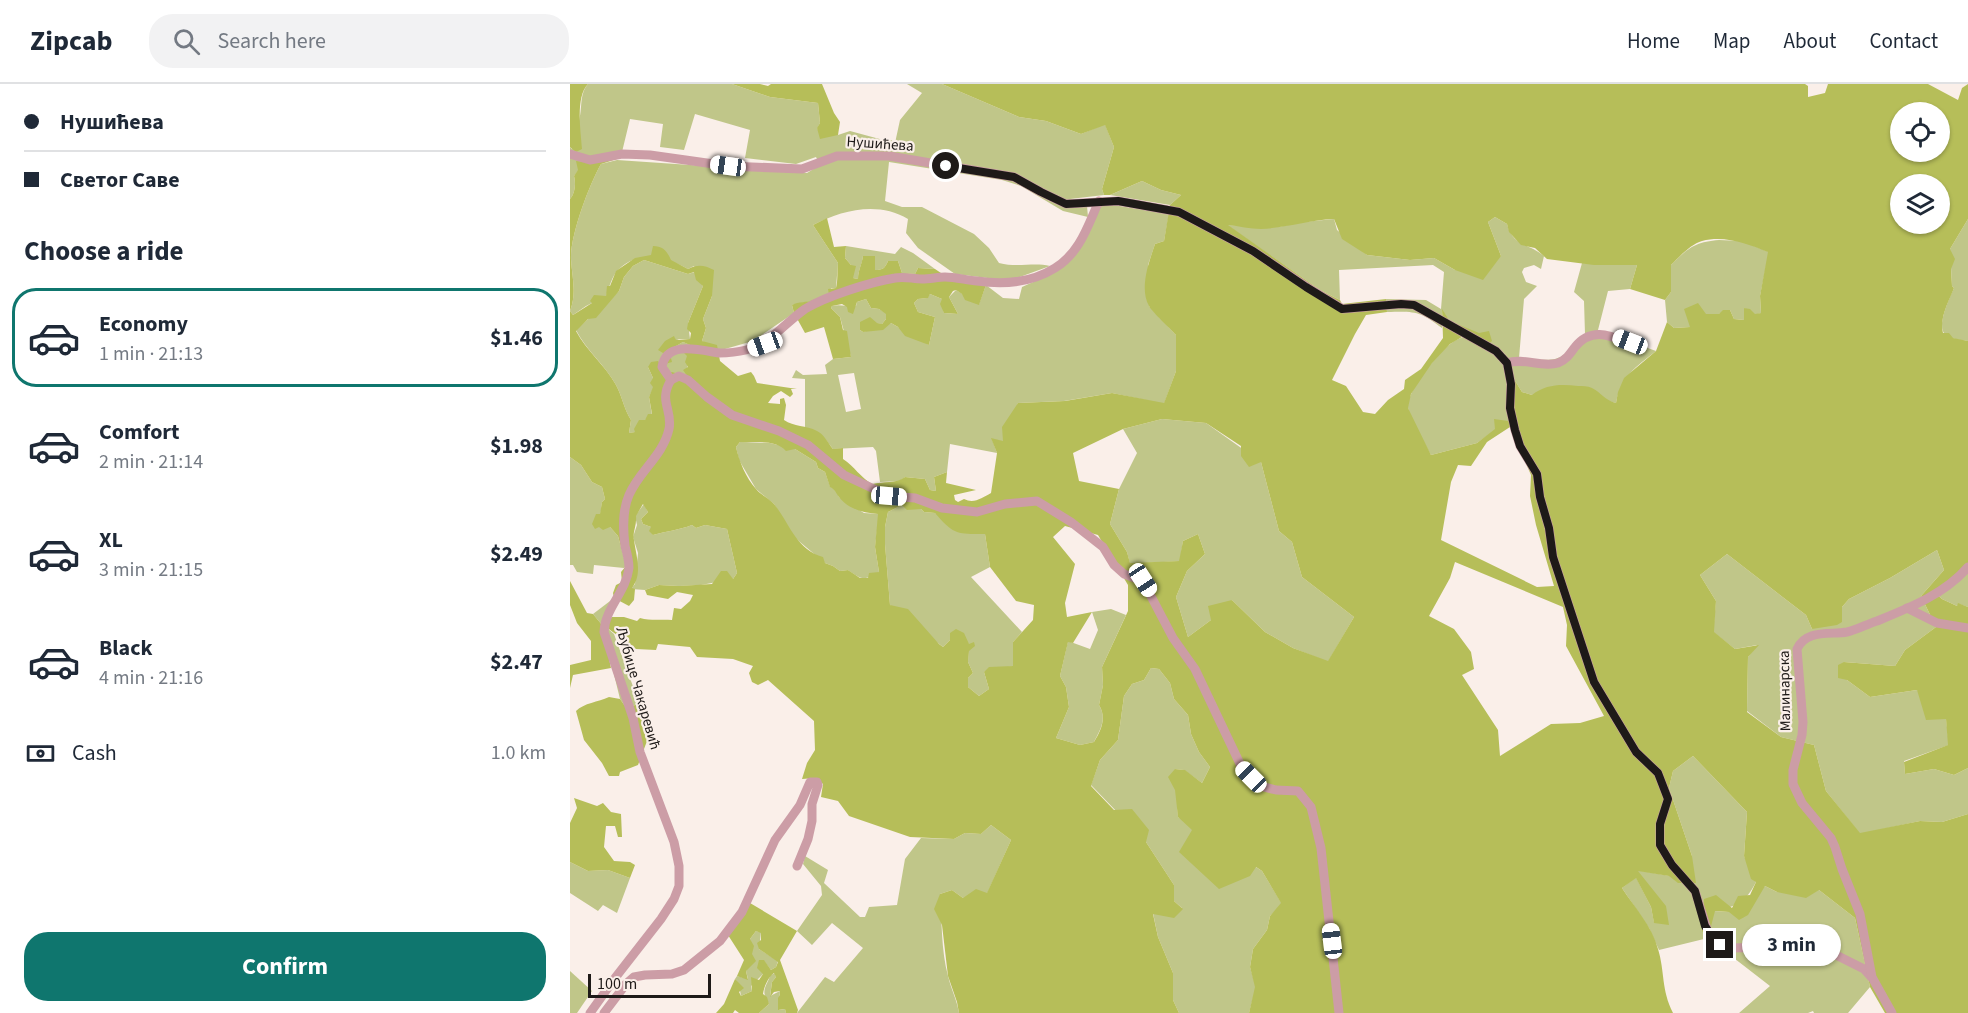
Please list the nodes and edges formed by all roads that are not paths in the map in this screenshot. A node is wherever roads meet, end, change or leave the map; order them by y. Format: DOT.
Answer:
graph roads {
  1 [pos="570,154"];
  2 [pos="1099,201"];
  3 [pos="1630,342"];
  4 [pos="1507,363"];
  5 [pos="671,380"];
  6 [pos="1968,567"];
  7 [pos="1907,608"];
  8 [pos="1968,628"];
  9 [pos="797,866"];
  10 [pos="1873,979"];
  11 [pos="590,1013"];
  12 [pos="604,1013"];
  13 [pos="1339,1013"];
  14 [pos="1892,1013"];
  1 -- 2 [label="street, Нушићева"];
  2 -- 4 [label="street, Нушићева"];
  2 -- 5 [label="street, Љубице Чакаревић"];
  3 -- 4 [label="street"];
  4 -- 10 [label="street"];
  5 -- 11 [label="street, Љубице Чакаревић"];
  5 -- 13 [label="street"];
  6 -- 7 [label="street, Малинарска"];
  7 -- 8 [label="street"];
  7 -- 10 [label="street, Малинарска"];
  9 -- 12 [label="street"];
  10 -- 14 [label="street"];
}
